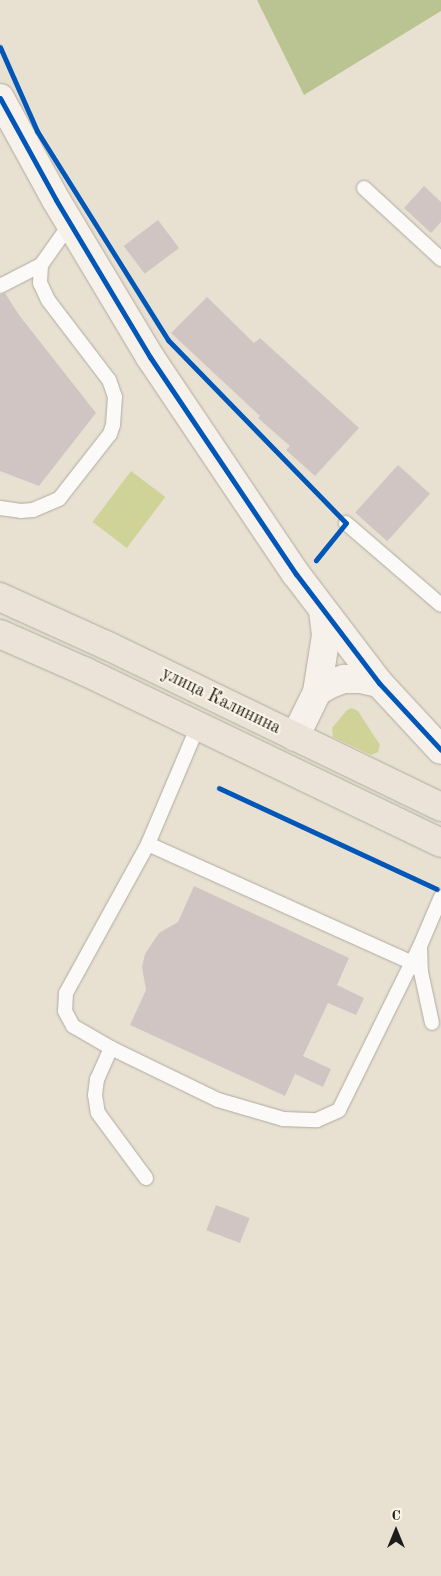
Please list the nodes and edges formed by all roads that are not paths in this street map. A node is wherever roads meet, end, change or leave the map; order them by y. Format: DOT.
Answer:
graph roads {
  1 [pos="0,98"];
  2 [pos="364,188"];
  3 [pos="70,224"];
  4 [pos="441,259"];
  5 [pos="41,266"];
  6 [pos="0,286"];
  7 [pos="0,508"];
  8 [pos="346,523"];
  9 [pos="0,597"];
  10 [pos="441,605"];
  11 [pos="322,611"];
  12 [pos="0,634"];
  13 [pos="379,683"];
  14 [pos="317,692"];
  15 [pos="198,726"];
  16 [pos="295,737"];
  17 [pos="441,750"];
  18 [pos="282,767"];
  19 [pos="441,807"];
  20 [pos="441,843"];
  21 [pos="148,844"];
  22 [pos="441,897"];
  23 [pos="420,946"];
  24 [pos="411,962"];
  25 [pos="432,1023"];
  26 [pos="111,1048"];
  27 [pos="146,1178"];
  1 -- 3 [label="street"];
  2 -- 4 [label="lane"];
  3 -- 5 [label="lane"];
  3 -- 11 [label="street"];
  5 -- 6 [label="lane"];
  5 -- 7 [label="lane"];
  8 -- 10 [label="lane"];
  9 -- 16 [label="main road, улица Калинина"];
  11 -- 13 [label="street"];
  11 -- 14 [label="street"];
  12 -- 15 [label="main road, улица Калинина"];
  13 -- 14 [label="street"];
  13 -- 17 [label="street"];
  14 -- 16 [label="street"];
  15 -- 18 [label="main road, улица Калинина"];
  15 -- 21 [label="lane"];
  16 -- 18 [label="main road"];
  16 -- 19 [label="main road, улица Калинина"];
  18 -- 20 [label="main road, улица Калинина"];
  21 -- 24 [label="lane"];
  21 -- 26 [label="lane"];
  22 -- 23 [label="lane"];
  23 -- 24 [label="lane"];
  23 -- 25 [label="lane"];
  24 -- 26 [label="lane"];
  26 -- 27 [label="lane"];
}
